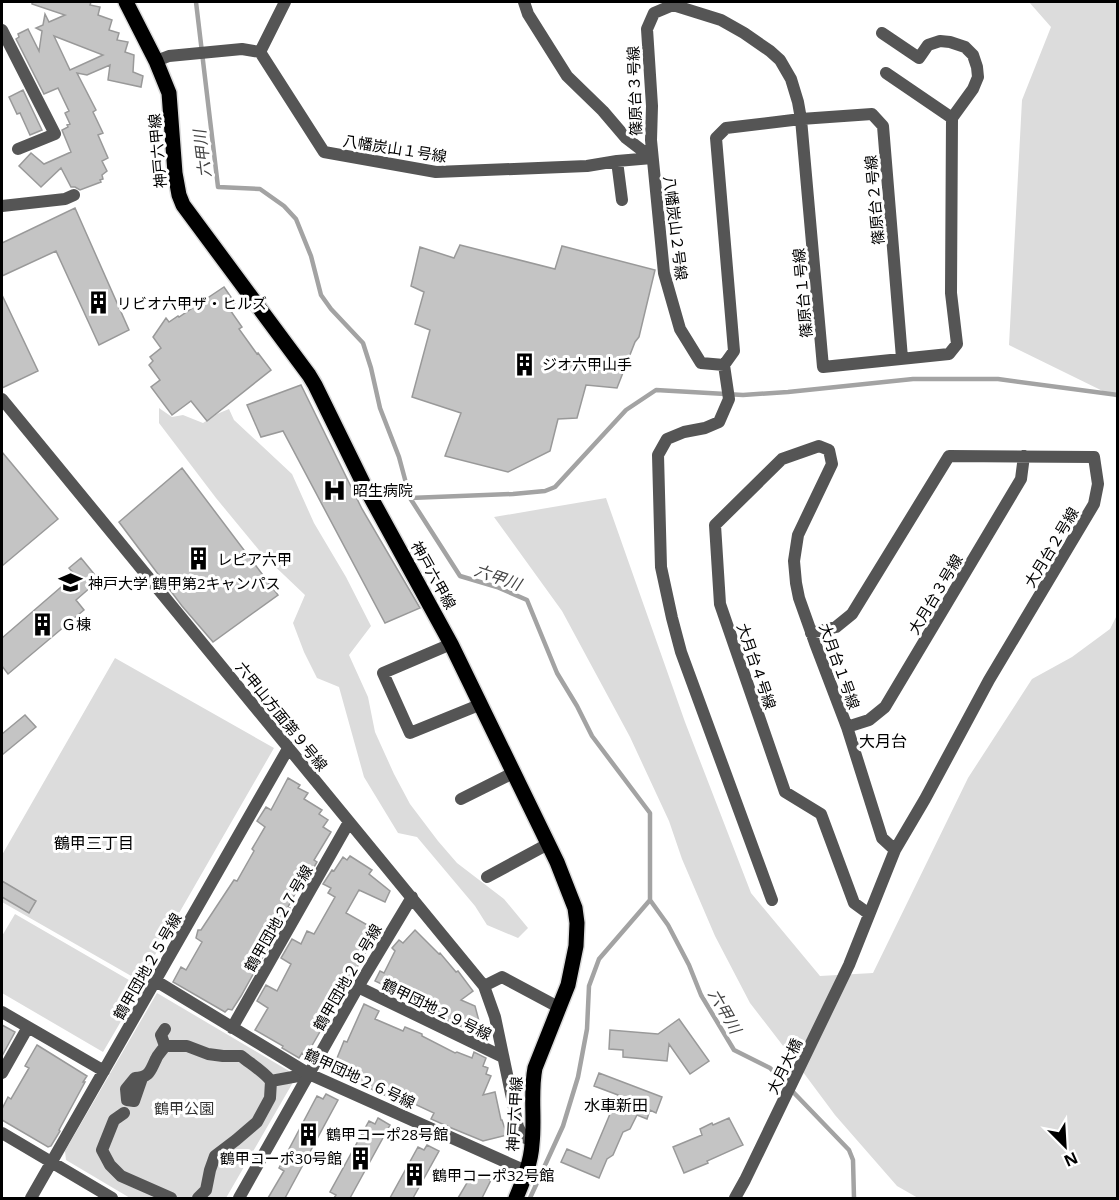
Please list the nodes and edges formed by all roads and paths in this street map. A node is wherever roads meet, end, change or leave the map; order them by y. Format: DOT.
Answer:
graph roads {
  1 [pos="126,2"];
  2 [pos="285,2"];
  3 [pos="524,2"];
  4 [pos="2,30"];
  5 [pos="882,33"];
  6 [pos="260,52"];
  7 [pos="156,61"];
  8 [pos="886,74"];
  9 [pos="952,118"];
  10 [pos="801,119"];
  11 [pos="18,149"];
  12 [pos="652,158"];
  13 [pos="617,161"];
  14 [pos="74,195"];
  15 [pos="622,200"];
  16 [pos="2,207"];
  17 [pos="902,358"];
  18 [pos="724,365"];
  19 [pos="2,399"];
  20 [pos="819,446"];
  21 [pos="1024,456"];
  22 [pos="811,633"];
  23 [pos="450,644"];
  24 [pos="479,705"];
  25 [pos="847,727"];
  26 [pos="289,747"];
  27 [pos="513,773"];
  28 [pos="461,799"];
  29 [pos="349,822"];
  30 [pos="548,844"];
  31 [pos="895,850"];
  32 [pos="487,877"];
  33 [pos="411,897"];
  34 [pos="772,900"];
  35 [pos="869,915"];
  36 [pos="156,981"];
  37 [pos="484,986"];
  38 [pos="358,987"];
  39 [pos="560,1008"];
  40 [pos="2,1012"];
  41 [pos="28,1027"];
  42 [pos="232,1028"];
  43 [pos="165,1029"];
  44 [pos="165,1046"];
  45 [pos="503,1057"];
  46 [pos="104,1071"];
  47 [pos="2,1072"];
  48 [pos="309,1074"];
  49 [pos="271,1081"];
  50 [pos="2,1133"];
  51 [pos="533,1141"];
  52 [pos="52,1163"];
  53 [pos="526,1172"];
  54 [pos="32,1198"];
  55 [pos="112,1198"];
  56 [pos="168,1198"];
  57 [pos="198,1198"];
  58 [pos="239,1198"];
  59 [pos="516,1198"];
  60 [pos="735,1198"];
  1 -- 7 [label="main road, 神戸六甲線"];
  2 -- 6 [label="street"];
  3 -- 12 [label="street"];
  4 -- 11 [label="street"];
  5 -- 9 [label="street"];
  6 -- 7 [label="street"];
  6 -- 13 [label="street, 八幡炭山１号線"];
  7 -- 23 [label="main road, 神戸六甲線"];
  8 -- 9 [label="street"];
  9 -- 17 [label="street, 篠原台１号線"];
  10 -- 12 [label="street, 篠原台３号線"];
  10 -- 17 [label="street, 篠原台２号線"];
  10 -- 17 [label="street, 篠原台１号線"];
  10 -- 18 [label="street"];
  12 -- 13 [label="street, 八幡炭山１号線"];
  12 -- 18 [label="street, 八幡炭山２号線"];
  13 -- 15 [label="street"];
  14 -- 16 [label="street"];
  18 -- 34 [label="street"];
  19 -- 26 [label="street, 六甲山方面第９号線"];
  20 -- 22 [label="street, 大月台１号線"];
  20 -- 35 [label="street, 大月台４号線"];
  21 -- 22 [label="street, 大月台２号線"];
  21 -- 25 [label="street, 大月台３号線"];
  21 -- 31 [label="street, 大月台２号線"];
  22 -- 25 [label="street, 大月台１号線"];
  23 -- 24 [label="main road, 神戸六甲線"];
  23 -- 24 [label="street"];
  24 -- 27 [label="main road, 神戸六甲線"];
  25 -- 31 [label="street, 大月台１号線"];
  26 -- 29 [label="street, 六甲山方面第９号線"];
  26 -- 36 [label="street, 鶴甲団地２５号線"];
  27 -- 28 [label="street"];
  27 -- 30 [label="main road, 神戸六甲線"];
  29 -- 33 [label="street, 六甲山方面第９号線"];
  29 -- 42 [label="street, 鶴甲団地２７号線"];
  30 -- 32 [label="street"];
  30 -- 39 [label="main road, 神戸六甲線"];
  31 -- 35 [label="street"];
  33 -- 37 [label="street, 六甲山方面第９号線"];
  33 -- 38 [label="street, 鶴甲団地２８号線"];
  35 -- 60 [label="street, 大月大橋"];
  36 -- 42 [label="street, 鶴甲団地２６号線"];
  36 -- 46 [label="street, 鶴甲団地２５号線"];
  37 -- 39 [label="street"];
  37 -- 45 [label="street, 六甲山方面第９号線"];
  38 -- 45 [label="street, 鶴甲団地２９号線"];
  38 -- 48 [label="street, 鶴甲団地２８号線"];
  39 -- 51 [label="main road, 神戸六甲線"];
  40 -- 41 [label="street"];
  41 -- 46 [label="street"];
  41 -- 47 [label="street"];
  42 -- 48 [label="street, 鶴甲団地２６号線"];
  43 -- 44 [label="street"];
  44 -- 49 [label="street"];
  44 -- 56 [label="street"];
  45 -- 51 [label="street, 六甲山方面第９号線"];
  46 -- 52 [label="street, 鶴甲団地２５号線"];
  48 -- 49 [label="street"];
  48 -- 53 [label="street, 鶴甲団地２６号線"];
  48 -- 58 [label="street, 鶴甲団地２８号線"];
  49 -- 57 [label="street"];
  50 -- 52 [label="street"];
  51 -- 53 [label="main road, 神戸六甲線"];
  52 -- 54 [label="street, 鶴甲団地２５号線"];
  52 -- 55 [label="street"];
  53 -- 59 [label="main road, 神戸六甲線"];
}
